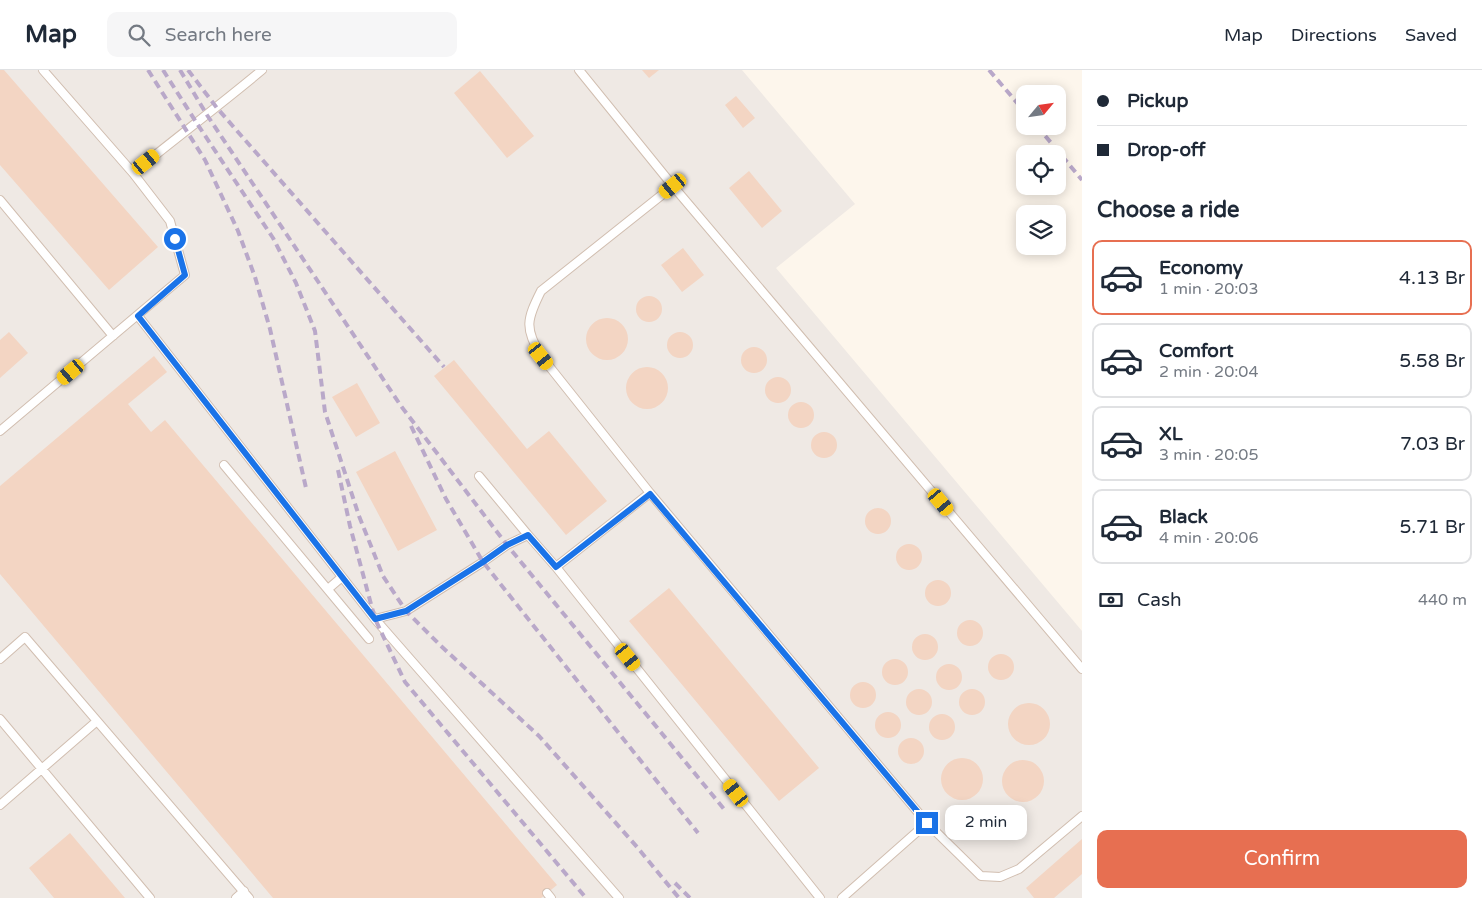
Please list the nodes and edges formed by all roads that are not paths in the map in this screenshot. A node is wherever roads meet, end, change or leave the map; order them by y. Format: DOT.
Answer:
graph roads {
  1 [pos="42,70"];
  2 [pos="262,70"];
  3 [pos="578,70"];
  4 [pos="133,173"];
  5 [pos="673,186"];
  6 [pos="0,200"];
  7 [pos="138,316"];
  8 [pos="113,336"];
  9 [pos="0,430"];
  10 [pos="224,465"];
  11 [pos="479,476"];
  12 [pos="650,494"];
  13 [pos="528,535"];
  14 [pos="556,567"];
  15 [pos="342,577"];
  16 [pos="328,589"];
  17 [pos="375,619"];
  18 [pos="369,639"];
  19 [pos="0,658"];
  20 [pos="1082,669"];
  21 [pos="0,719"];
  22 [pos="96,721"];
  23 [pos="41,768"];
  24 [pos="0,805"];
  25 [pos="1082,816"];
  26 [pos="927,823"];
  27 [pos="246,895"];
  28 [pos="150,898"];
  29 [pos="236,898"];
  30 [pos="619,898"];
  31 [pos="820,898"];
  32 [pos="842,898"];
  1 -- 4 [label="lane"];
  2 -- 4 [label="lane"];
  3 -- 5 [label="lane"];
  4 -- 7 [label="lane"];
  5 -- 12 [label="lane"];
  5 -- 20 [label="lane"];
  6 -- 8 [label="lane"];
  7 -- 8 [label="lane"];
  7 -- 15 [label="lane"];
  8 -- 9 [label="lane"];
  10 -- 16 [label="lane"];
  11 -- 13 [label="lane"];
  12 -- 14 [label="lane"];
  12 -- 26 [label="lane"];
  13 -- 14 [label="lane"];
  13 -- 17 [label="lane"];
  14 -- 31 [label="lane"];
  15 -- 16 [label="lane"];
  15 -- 17 [label="lane"];
  16 -- 18 [label="lane"];
  17 -- 30 [label="lane"];
  19 -- 22 [label="lane"];
  21 -- 23 [label="lane"];
  22 -- 23 [label="lane"];
  22 -- 27 [label="lane"];
  23 -- 24 [label="lane"];
  23 -- 28 [label="lane"];
  25 -- 26 [label="lane"];
  26 -- 32 [label="lane"];
  27 -- 29 [label="lane"];
}
